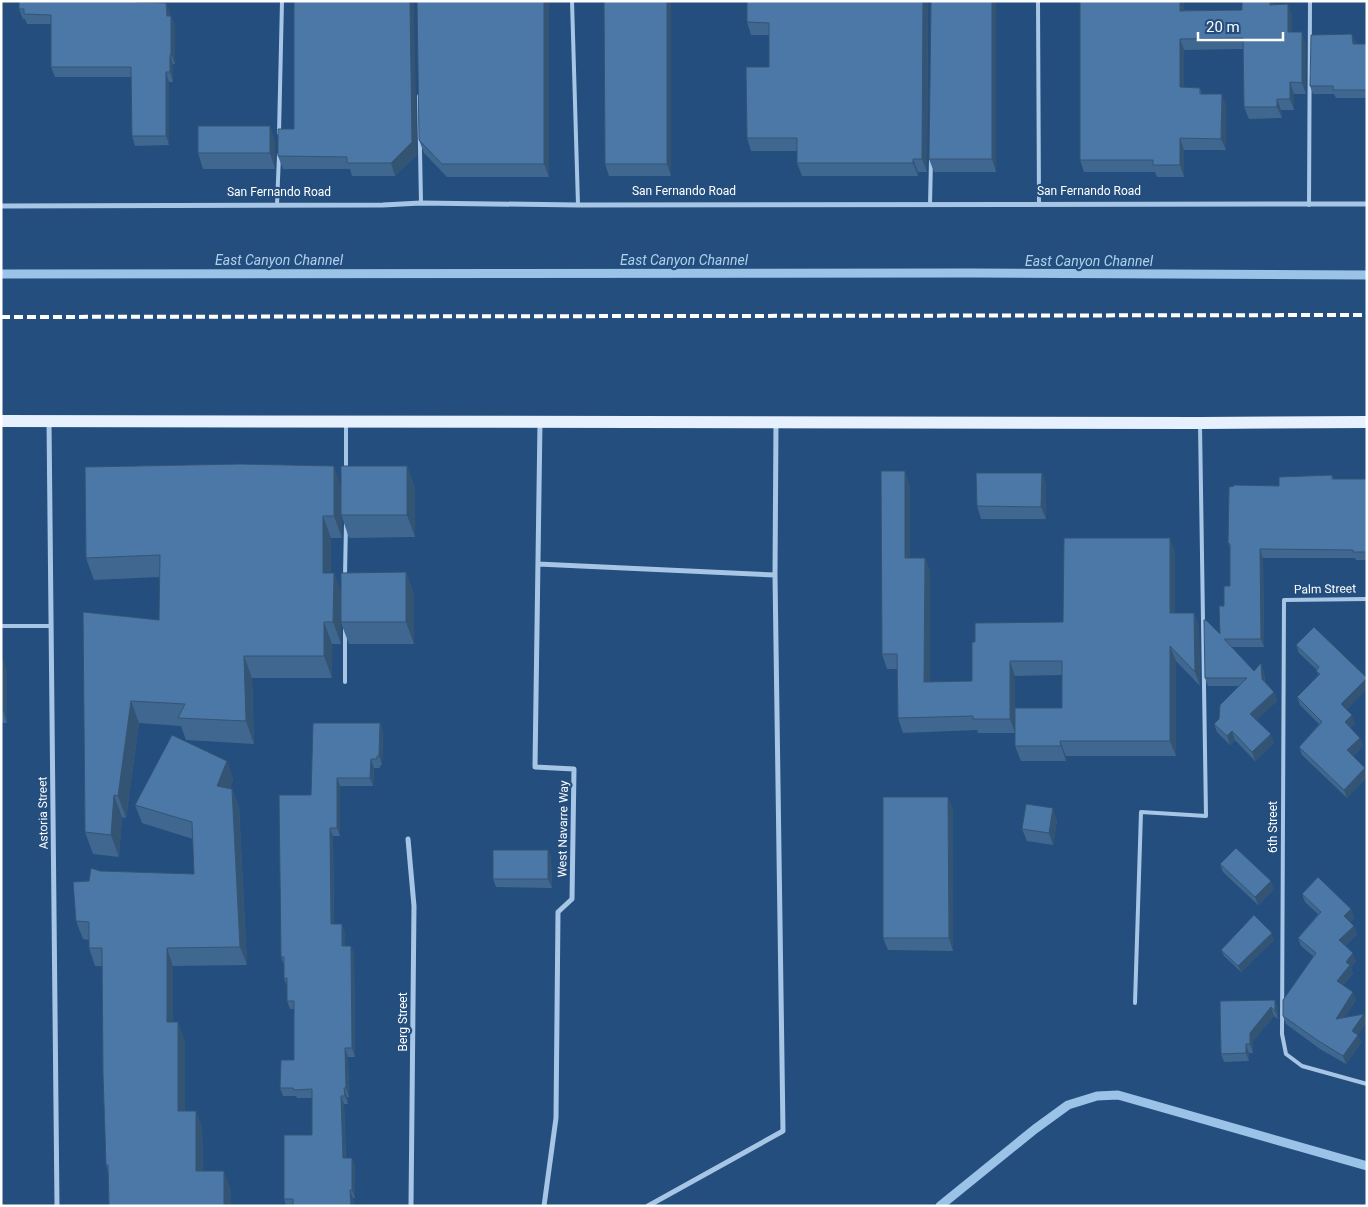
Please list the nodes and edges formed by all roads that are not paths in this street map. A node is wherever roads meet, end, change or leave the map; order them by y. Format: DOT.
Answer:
graph roads {
  1 [pos="282,1"];
  2 [pos="572,1"];
  3 [pos="1038,1"];
  4 [pos="1310,1"];
  5 [pos="419,88"];
  6 [pos="279,135"];
  7 [pos="279,145"];
  8 [pos="931,151"];
  9 [pos="421,203"];
  10 [pos="1367,204"];
  11 [pos="277,205"];
  12 [pos="578,205"];
  13 [pos="930,205"];
  14 [pos="1039,205"];
  15 [pos="1309,205"];
  16 [pos="1,206"];
  17 [pos="1,421"];
  18 [pos="49,421"];
  19 [pos="346,421"];
  20 [pos="540,422"];
  21 [pos="776,422"];
  22 [pos="1367,422"];
  23 [pos="1200,423"];
  24 [pos="346,471"];
  25 [pos="346,519"];
  26 [pos="538,564"];
  27 [pos="775,575"];
  28 [pos="345,586"];
  29 [pos="1367,599"];
  30 [pos="1284,600"];
  31 [pos="345,624"];
  32 [pos="1,626"];
  33 [pos="51,626"];
  34 [pos="345,682"];
  35 [pos="408,838"];
  36 [pos="1135,1003"];
  37 [pos="1367,1084"];
  38 [pos="57,1206"];
  39 [pos="412,1206"];
  40 [pos="544,1206"];
  41 [pos="648,1206"];
  1 -- 6 [label="lane"];
  2 -- 12 [label="lane"];
  3 -- 14 [label="lane"];
  4 -- 15 [label="lane"];
  5 -- 9 [label="lane"];
  7 -- 11 [label="lane"];
  8 -- 13 [label="lane"];
  9 -- 11 [label="street, San Fernando Road"];
  9 -- 12 [label="street, San Fernando Road"];
  10 -- 15 [label="street, San Fernando Road"];
  11 -- 16 [label="street, San Fernando Road"];
  12 -- 13 [label="street, San Fernando Road"];
  13 -- 14 [label="street, San Fernando Road"];
  14 -- 15 [label="street, San Fernando Road"];
  17 -- 18 [label="main road"];
  18 -- 19 [label="main road"];
  18 -- 33 [label="street, Astoria Street"];
  19 -- 20 [label="main road"];
  19 -- 24 [label="lane"];
  20 -- 21 [label="main road"];
  20 -- 26 [label="street, West Navarre Way"];
  21 -- 23 [label="main road"];
  21 -- 27 [label="street"];
  22 -- 23 [label="main road"];
  23 -- 36 [label="lane"];
  25 -- 28 [label="lane"];
  26 -- 27 [label="street"];
  26 -- 40 [label="street, West Navarre Way"];
  27 -- 41 [label="street"];
  29 -- 30 [label="lane, Palm Street"];
  30 -- 37 [label="lane, 6th Street"];
  31 -- 34 [label="lane"];
  32 -- 33 [label="lane"];
  33 -- 38 [label="street, Astoria Street"];
  35 -- 39 [label="street, Berg Street"];
}
